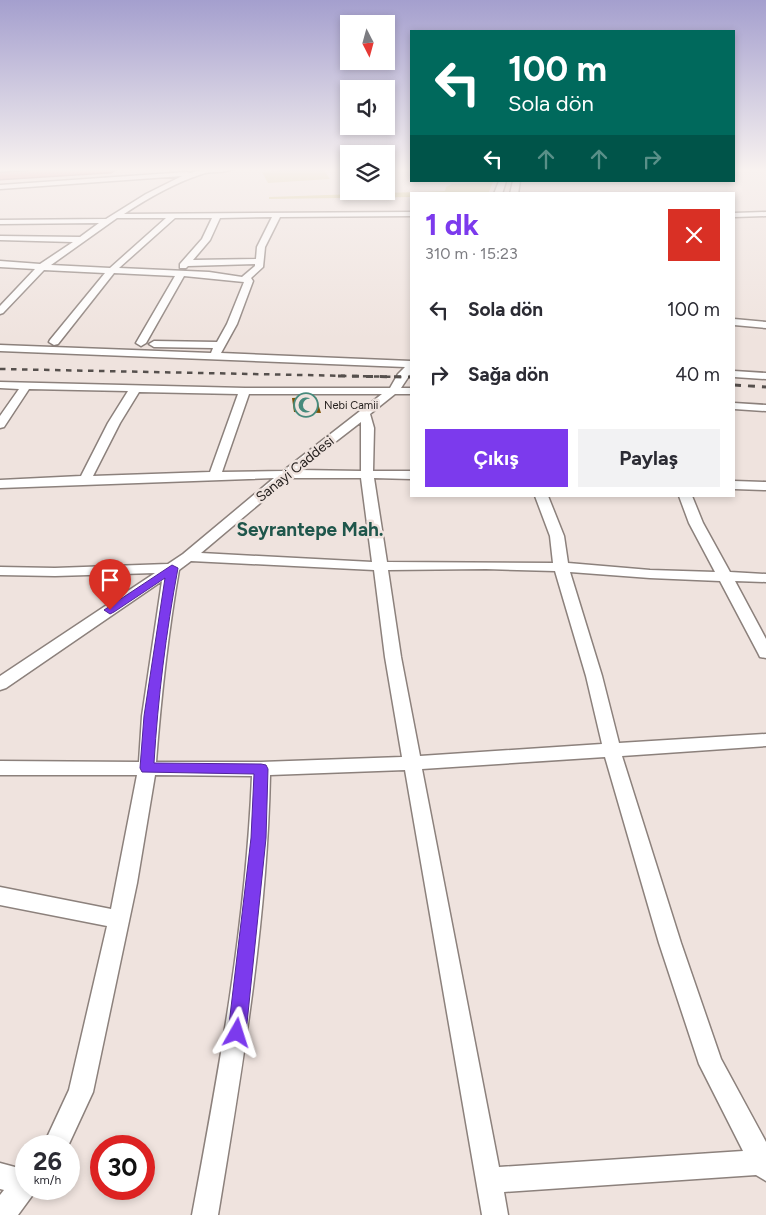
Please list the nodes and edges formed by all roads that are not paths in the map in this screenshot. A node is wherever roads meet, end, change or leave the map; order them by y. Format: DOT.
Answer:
graph roads {
  1 [pos="102,226"];
  2 [pos="163,226"];
  3 [pos="213,226"];
  4 [pos="271,226"];
  5 [pos="0,238"];
  6 [pos="83,240"];
  7 [pos="259,261"];
  8 [pos="186,263"];
  9 [pos="0,264"];
  10 [pos="42,267"];
  11 [pos="111,270"];
  12 [pos="178,274"];
  13 [pos="245,279"];
  14 [pos="0,311"];
  15 [pos="735,322"];
  16 [pos="766,326"];
  17 [pos="0,340"];
  18 [pos="54,342"];
  19 [pos="141,343"];
  20 [pos="220,345"];
  21 [pos="0,348"];
  22 [pos="214,356"];
  23 [pos="410,365"];
  24 [pos="410,366"];
  25 [pos="735,368"];
  26 [pos="766,369"];
  27 [pos="735,374"];
  28 [pos="766,376"];
  29 [pos="0,385"];
  30 [pos="26,386"];
  31 [pos="136,388"];
  32 [pos="394,390"];
  33 [pos="245,391"];
  34 [pos="410,391"];
  35 [pos="735,406"];
  36 [pos="762,411"];
  37 [pos="364,412"];
  38 [pos="0,425"];
  39 [pos="287,474"];
  40 [pos="367,474"];
  41 [pos="410,475"];
  42 [pos="214,477"];
  43 [pos="85,480"];
  44 [pos="0,484"];
  45 [pos="735,485"];
  46 [pos="766,486"];
  47 [pos="541,497"];
  48 [pos="685,497"];
  49 [pos="180,562"];
  50 [pos="381,565"];
  51 [pos="561,567"];
  52 [pos="0,571"];
  53 [pos="726,578"];
  54 [pos="766,578"];
  55 [pos="766,653"];
  56 [pos="0,684"];
  57 [pos="766,740"];
  58 [pos="612,750"];
  59 [pos="413,763"];
  60 [pos="0,768"];
  61 [pos="147,768"];
  62 [pos="261,769"];
  63 [pos="0,896"];
  64 [pos="118,919"];
  65 [pos="60,1135"];
  66 [pos="765,1164"];
  67 [pos="0,1176"];
  68 [pos="489,1180"];
  69 [pos="15,1181"];
  70 [pos="15,1198"];
  71 [pos="1,1215"];
  72 [pos="205,1215"];
  73 [pos="495,1215"];
  1 -- 6 [label="street"];
  2 -- 11 [label="street"];
  3 -- 8 [label="street"];
  4 -- 7 [label="street"];
  5 -- 6 [label="street"];
  6 -- 10 [label="street"];
  7 -- 8 [label="street"];
  7 -- 13 [label="street"];
  8 -- 12 [label="street"];
  9 -- 10 [label="street"];
  10 -- 11 [label="street"];
  10 -- 14 [label="street"];
  11 -- 12 [label="street"];
  11 -- 18 [label="street"];
  12 -- 13 [label="street"];
  12 -- 19 [label="street"];
  13 -- 20 [label="street"];
  15 -- 16 [label="street"];
  17 -- 18 [label="street"];
  18 -- 19 [label="street"];
  19 -- 20 [label="street"];
  20 -- 22 [label="street"];
  21 -- 22 [label="street"];
  22 -- 23 [label="street"];
  24 -- 32 [label="street, Sanayi Caddesi"];
  25 -- 26 [label="street"];
  27 -- 28 [label="street"];
  29 -- 30 [label="street"];
  30 -- 31 [label="street"];
  30 -- 38 [label="street"];
  31 -- 33 [label="street"];
  31 -- 43 [label="street"];
  32 -- 33 [label="street"];
  32 -- 34 [label="street"];
  32 -- 37 [label="street, Sanayi Caddesi"];
  33 -- 42 [label="street"];
  35 -- 36 [label="street"];
  37 -- 39 [label="street, Sanayi Caddesi"];
  37 -- 40 [label="street"];
  39 -- 40 [label="street"];
  39 -- 42 [label="street"];
  39 -- 49 [label="street, Sanayi Caddesi"];
  40 -- 41 [label="street"];
  40 -- 50 [label="street"];
  42 -- 43 [label="street"];
  43 -- 44 [label="street"];
  45 -- 46 [label="street"];
  47 -- 51 [label="street"];
  48 -- 53 [label="street"];
  49 -- 50 [label="street"];
  49 -- 52 [label="street"];
  49 -- 56 [label="street, Sanayi Caddesi"];
  49 -- 61 [label="street"];
  50 -- 51 [label="street"];
  50 -- 59 [label="street"];
  51 -- 53 [label="street"];
  51 -- 58 [label="street"];
  53 -- 54 [label="street"];
  53 -- 55 [label="street"];
  57 -- 58 [label="street"];
  58 -- 59 [label="street"];
  58 -- 66 [label="street"];
  59 -- 62 [label="street"];
  59 -- 68 [label="street"];
  60 -- 61 [label="street"];
  61 -- 62 [label="street"];
  61 -- 64 [label="street"];
  62 -- 72 [label="street"];
  63 -- 64 [label="street"];
  64 -- 65 [label="street"];
  66 -- 68 [label="street"];
  67 -- 69 [label="street"];
  68 -- 73 [label="street"];
  70 -- 71 [label="street"];
}
